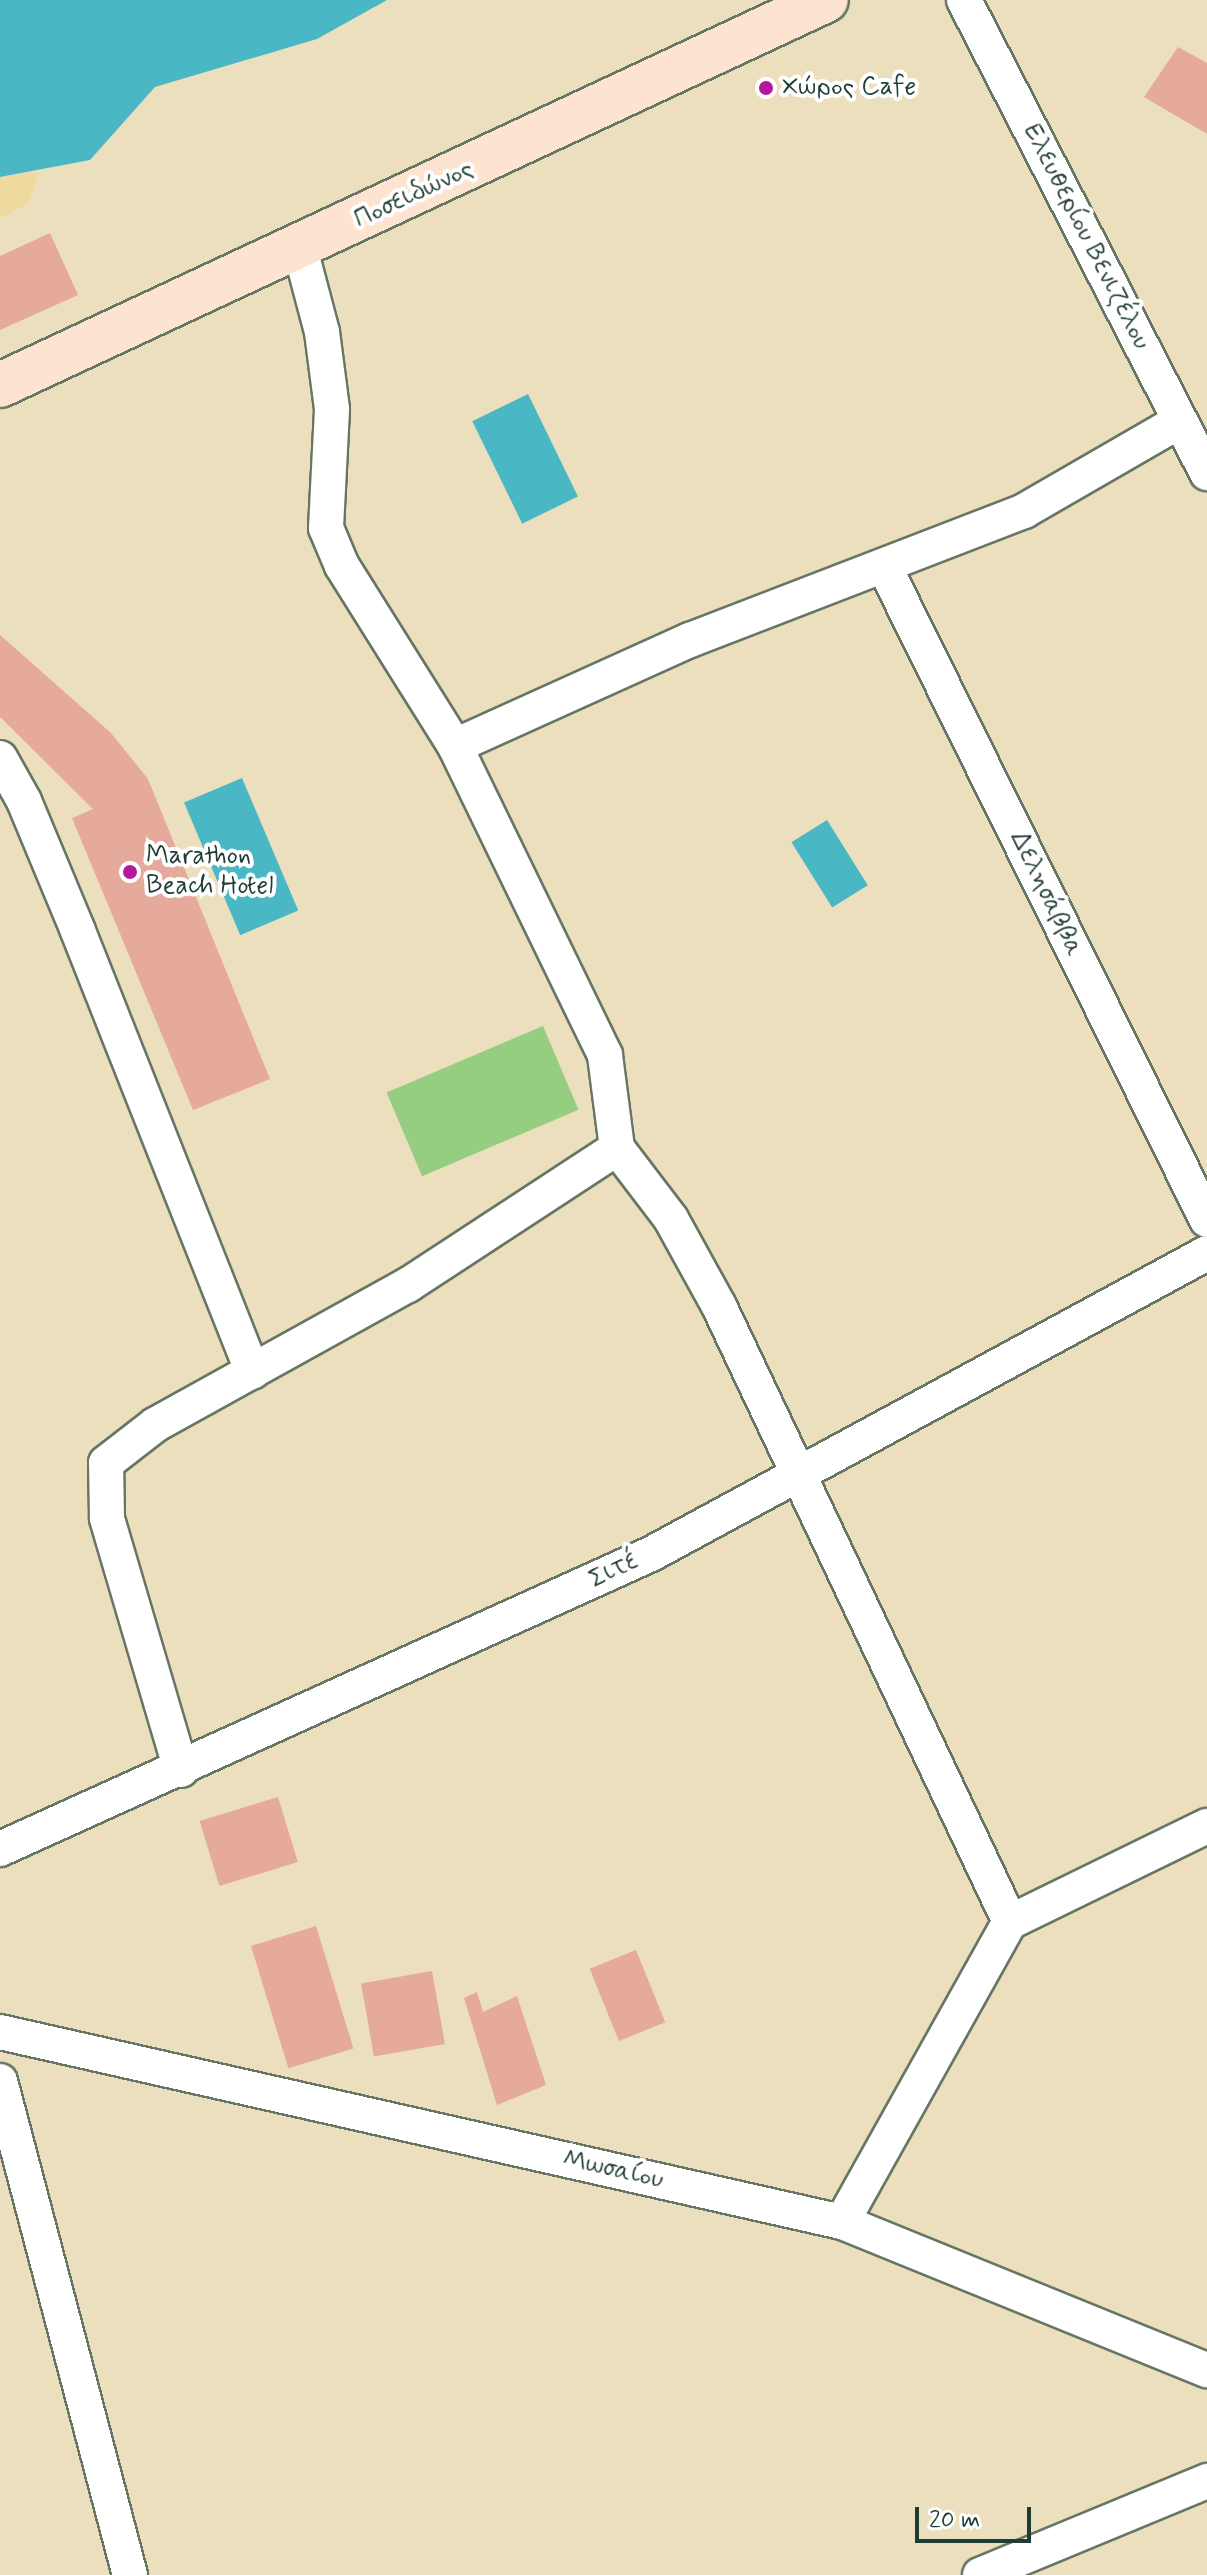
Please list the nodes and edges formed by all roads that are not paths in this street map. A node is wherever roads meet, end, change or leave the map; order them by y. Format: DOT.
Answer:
graph roads {
  1 [pos="826,0"];
  2 [pos="964,0"];
  3 [pos="300,249"];
  4 [pos="0,385"];
  5 [pos="1180,421"];
  6 [pos="1207,473"];
  7 [pos="885,568"];
  8 [pos="455,746"];
  9 [pos="0,758"];
  10 [pos="617,1148"];
  11 [pos="1207,1220"];
  12 [pos="1207,1253"];
  13 [pos="253,1372"];
  14 [pos="801,1476"];
  15 [pos="181,1770"];
  16 [pos="1207,1826"];
  17 [pos="0,1849"];
  18 [pos="1010,1922"];
  19 [pos="0,2032"];
  20 [pos="0,2081"];
  21 [pos="842,2222"];
  22 [pos="1207,2370"];
  23 [pos="1207,2481"];
  24 [pos="130,2575"];
  25 [pos="980,2575"];
  1 -- 3 [label="street, Ποσειδώνος"];
  2 -- 5 [label="street, Ελευθερίου Βενιζέλου"];
  3 -- 4 [label="street, Ποσειδώνος"];
  3 -- 8 [label="street"];
  5 -- 6 [label="street, Ελευθερίου Βενιζέλου"];
  5 -- 7 [label="street"];
  7 -- 8 [label="street"];
  7 -- 11 [label="street, Δελησάββα"];
  8 -- 10 [label="street"];
  9 -- 13 [label="street"];
  10 -- 13 [label="street"];
  10 -- 14 [label="street"];
  12 -- 14 [label="street, Σιτέ"];
  13 -- 15 [label="street"];
  14 -- 15 [label="street, Σιτέ"];
  14 -- 18 [label="street"];
  15 -- 17 [label="street, Σιτέ"];
  16 -- 18 [label="street"];
  18 -- 21 [label="street"];
  19 -- 21 [label="street, Μωσαίου"];
  20 -- 24 [label="street"];
  21 -- 22 [label="street, Μωσαίου"];
  23 -- 25 [label="street"];
}
